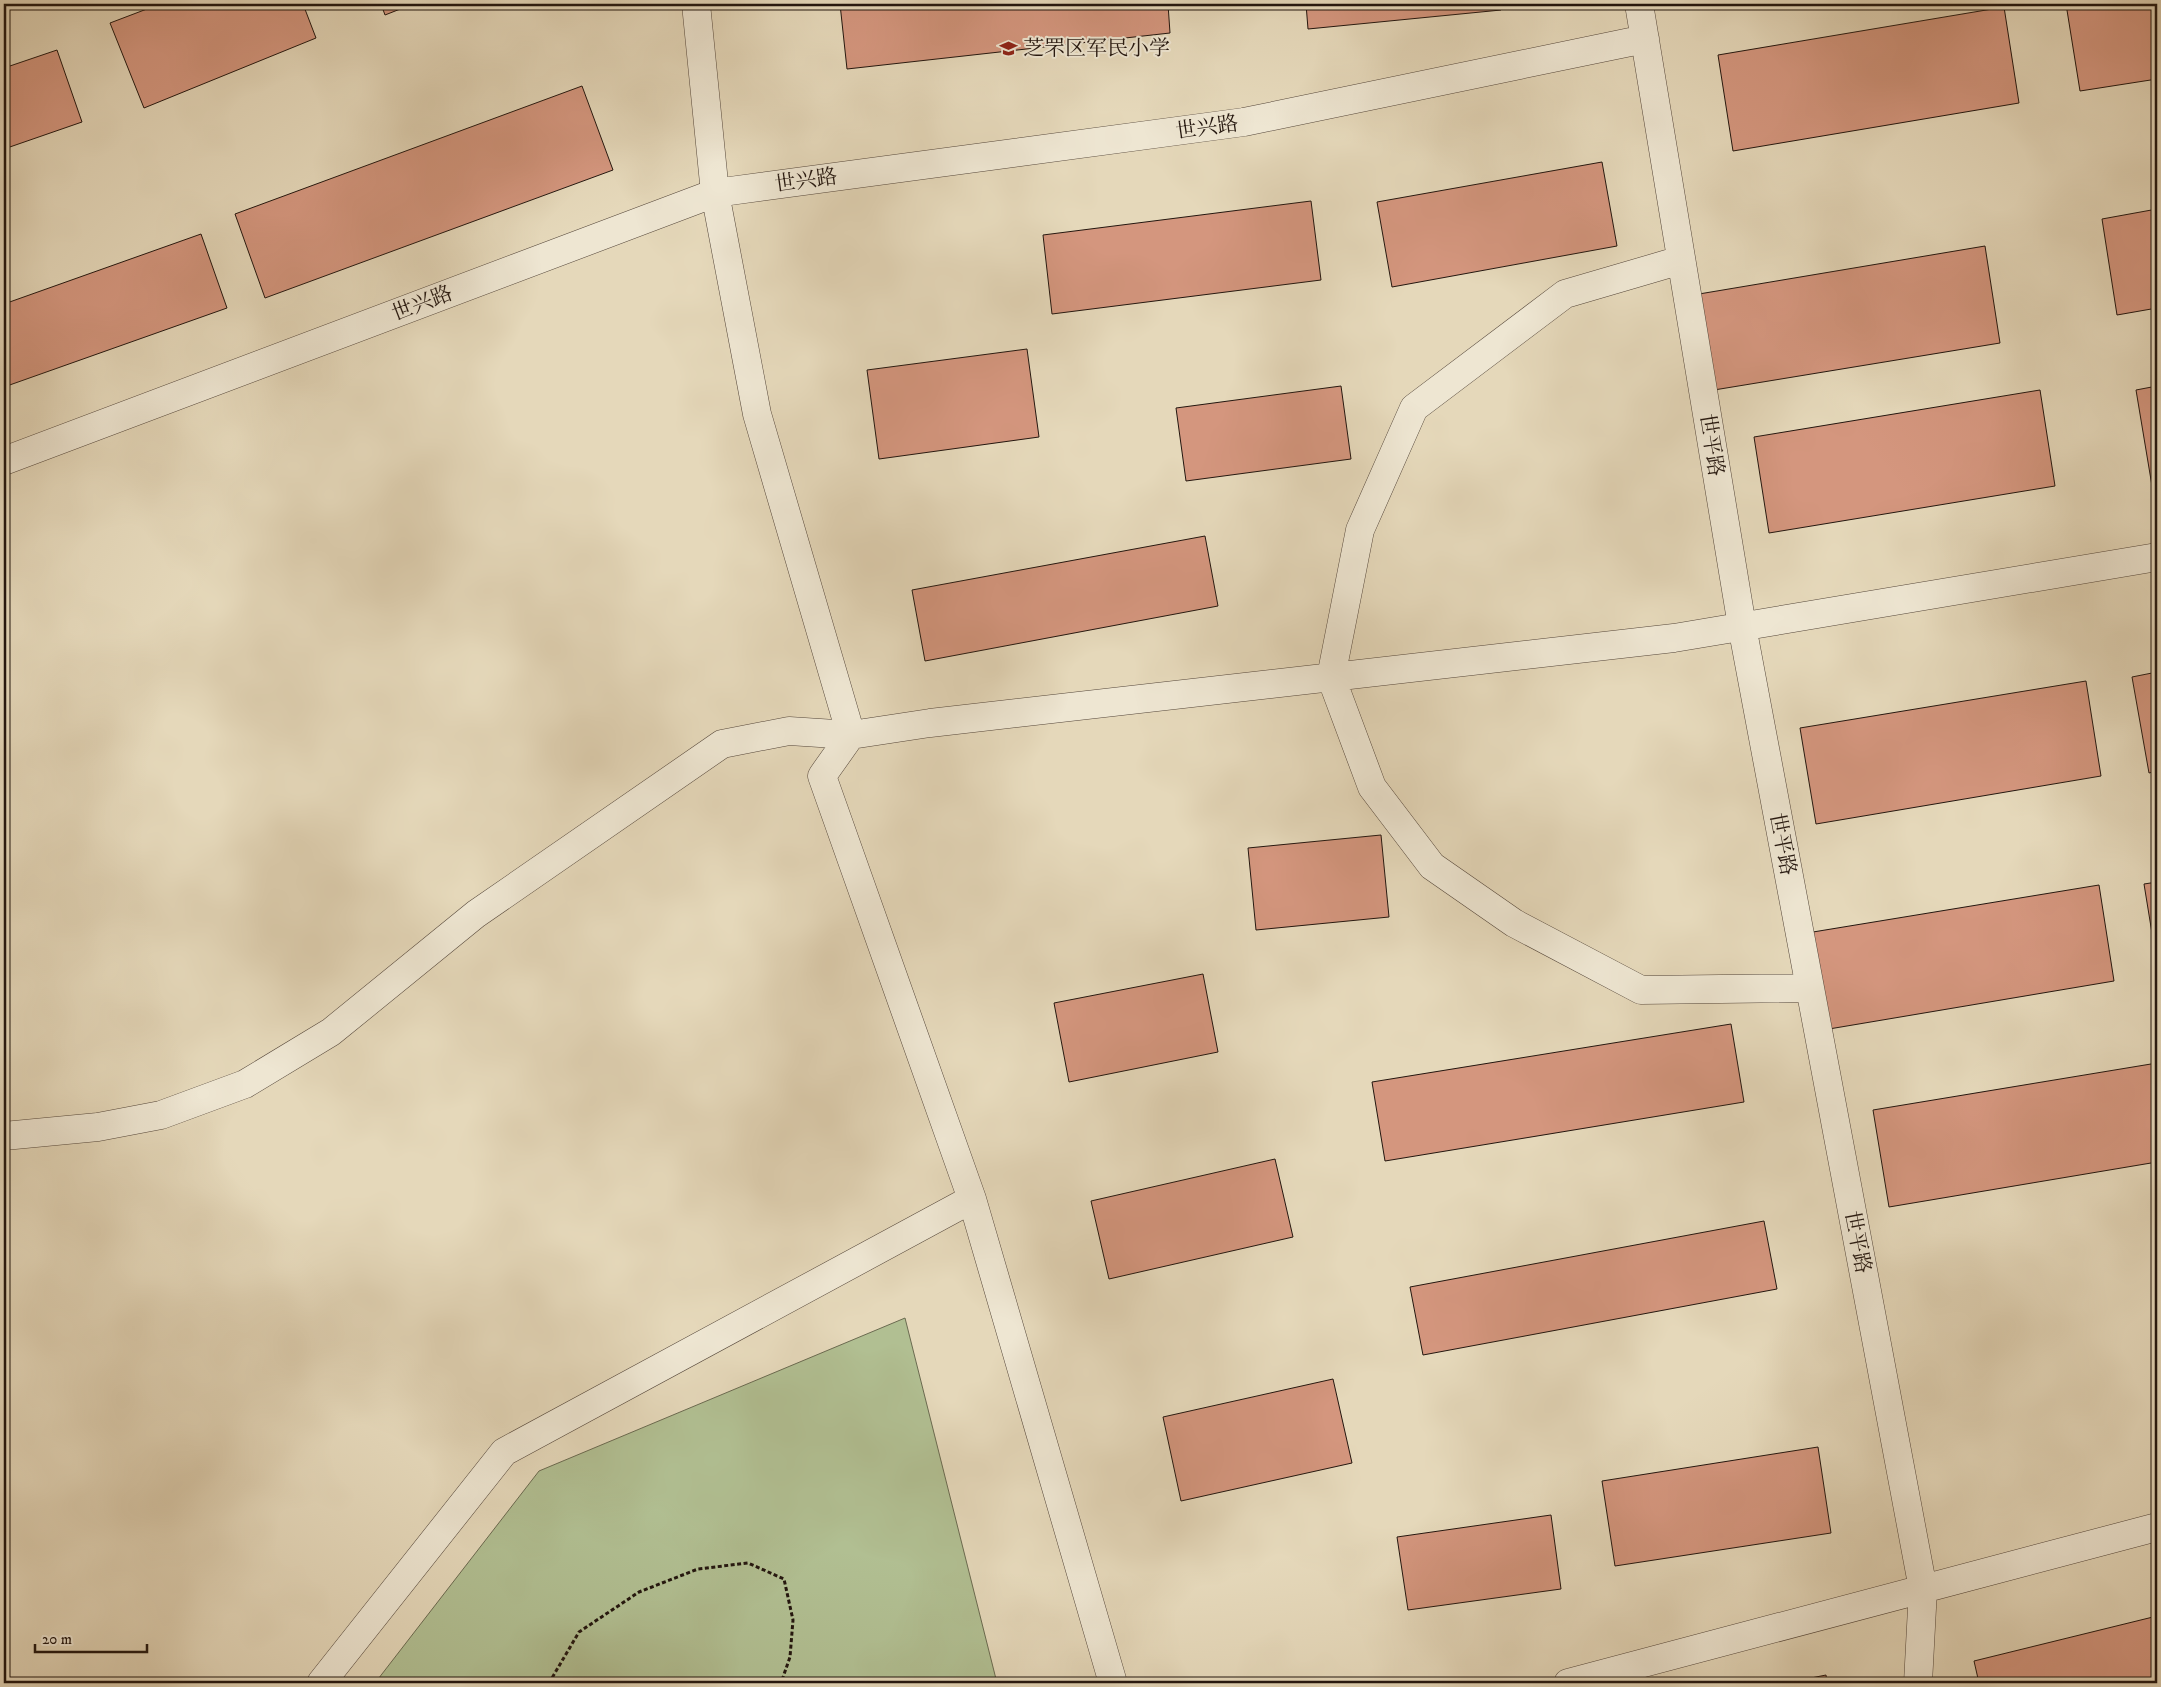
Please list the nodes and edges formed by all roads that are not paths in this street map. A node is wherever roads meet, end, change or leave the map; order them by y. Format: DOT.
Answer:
graph roads {
  1 [pos="696,4"];
  2 [pos="1639,4"];
  3 [pos="1645,39"];
  4 [pos="715,192"];
  5 [pos="1681,260"];
  6 [pos="4,461"];
  7 [pos="2157,557"];
  8 [pos="1742,626"];
  9 [pos="1331,677"];
  10 [pos="851,735"];
  11 [pos="1810,988"];
  12 [pos="4,1136"];
  13 [pos="972,1198"];
  14 [pos="2157,1527"];
  15 [pos="1923,1589"];
  16 [pos="321,1683"];
  17 [pos="1113,1683"];
  18 [pos="1568,1683"];
  19 [pos="1918,1683"];
  1 -- 4 [label="street"];
  2 -- 3 [label="street, 世平路"];
  3 -- 4 [label="street, 世兴路"];
  3 -- 5 [label="street, 世平路"];
  4 -- 6 [label="street, 世兴路"];
  4 -- 10 [label="street"];
  5 -- 8 [label="street, 世平路"];
  5 -- 9 [label="street"];
  7 -- 8 [label="street"];
  8 -- 9 [label="street"];
  8 -- 11 [label="street, 世平路"];
  9 -- 10 [label="street"];
  9 -- 11 [label="street"];
  10 -- 12 [label="street"];
  10 -- 13 [label="street"];
  11 -- 15 [label="street, 世平路"];
  13 -- 16 [label="street"];
  13 -- 17 [label="street"];
  14 -- 15 [label="street"];
  15 -- 18 [label="street"];
  15 -- 19 [label="street, 世平路"];
}
